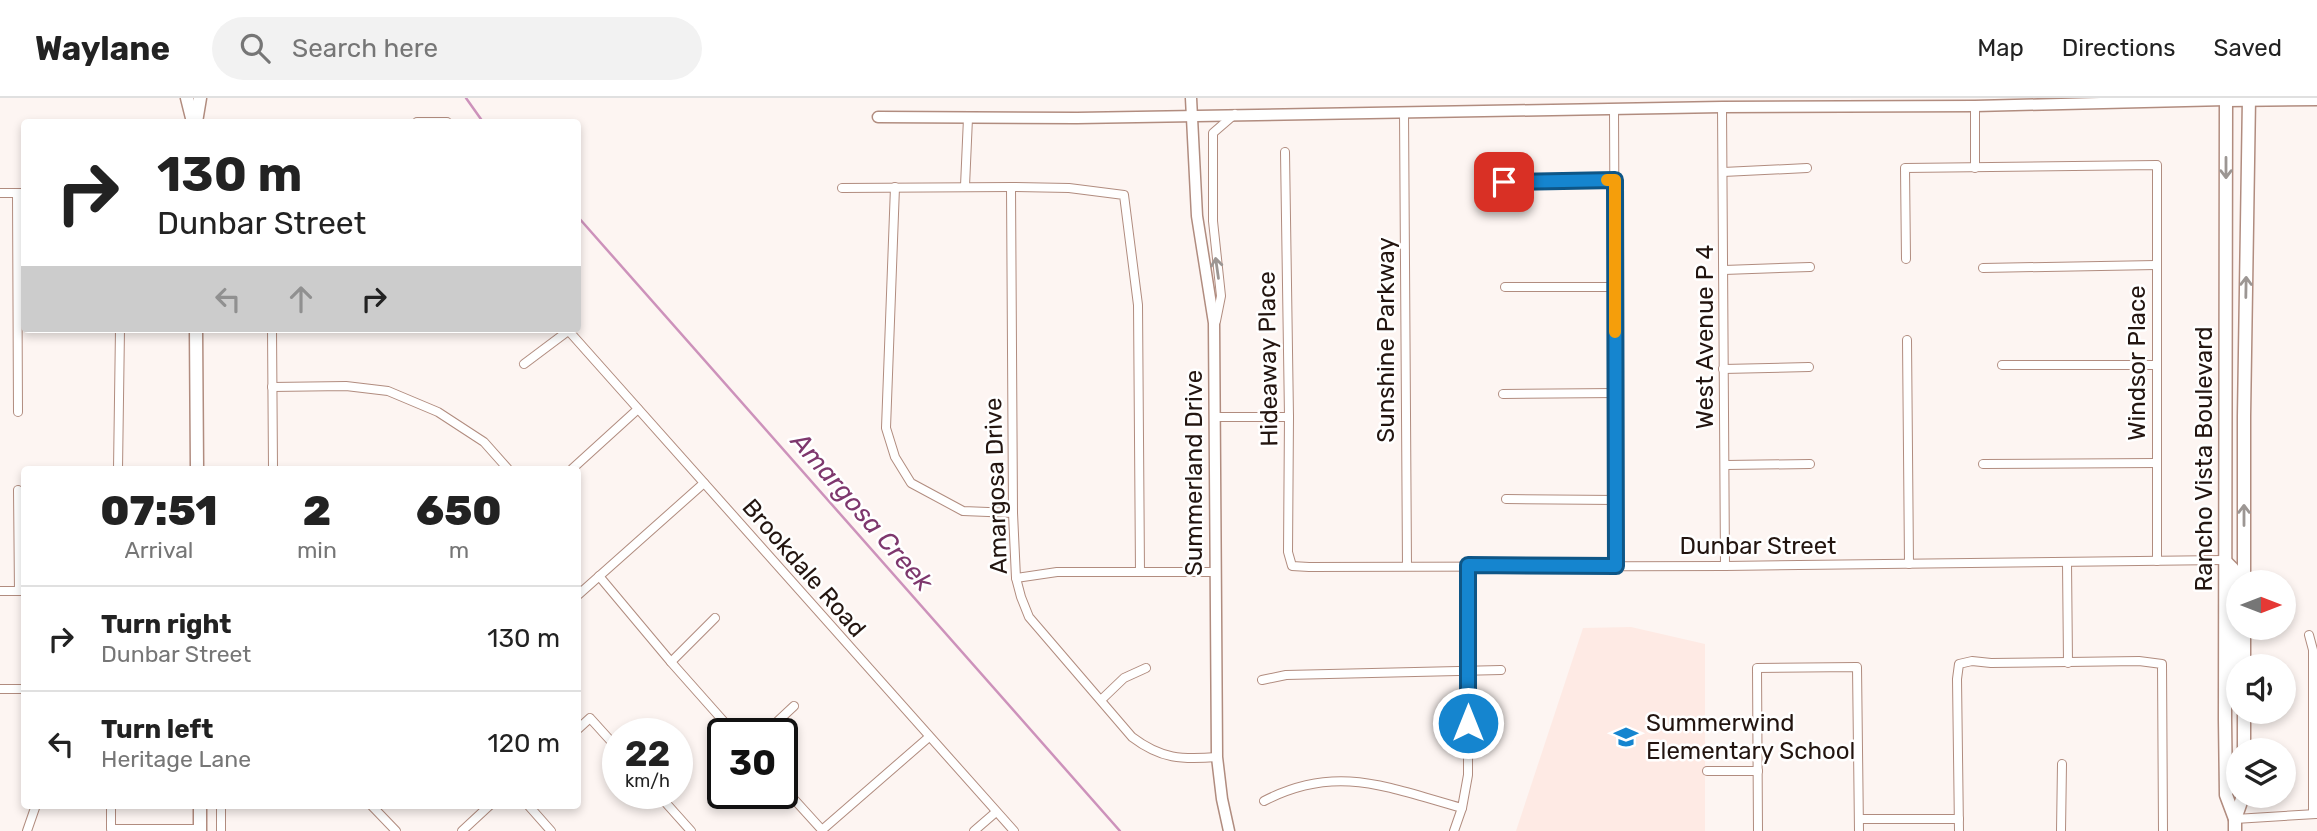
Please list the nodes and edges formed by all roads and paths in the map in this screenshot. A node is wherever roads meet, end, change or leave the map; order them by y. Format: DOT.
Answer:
graph roads {
  1 [pos="187,98"];
  2 [pos="200,98"];
  3 [pos="1191,98"];
  4 [pos="2249,98"];
  5 [pos="2226,99"];
  6 [pos="2317,99"];
  7 [pos="2056,101"];
  8 [pos="1847,102"];
  9 [pos="1975,106"];
  10 [pos="1722,107"];
  11 [pos="1614,110"];
  12 [pos="1404,112"];
  13 [pos="1235,114"];
  14 [pos="1191,115"];
  15 [pos="878,117"];
  16 [pos="968,118"];
  17 [pos="194,119"];
  18 [pos="196,119"];
  19 [pos="1285,152"];
  20 [pos="1975,167"];
  21 [pos="1807,168"];
  22 [pos="1723,172"];
  23 [pos="1615,180"];
  24 [pos="1504,182"];
  25 [pos="965,186"];
  26 [pos="895,187"];
  27 [pos="1011,187"];
  28 [pos="842,188"];
  29 [pos="0,193"];
  30 [pos="21,193"];
  31 [pos="1906,259"];
  32 [pos="2156,265"];
  33 [pos="1810,267"];
  34 [pos="1983,268"];
  35 [pos="1724,270"];
  36 [pos="1506,286"];
  37 [pos="1614,287"];
  38 [pos="120,333"];
  39 [pos="196,333"];
  40 [pos="272,333"];
  41 [pos="564,333"];
  42 [pos="571,333"];
  43 [pos="1214,335"];
  44 [pos="1907,340"];
  45 [pos="524,364"];
  46 [pos="2002,365"];
  47 [pos="2156,365"];
  48 [pos="1809,367"];
  49 [pos="1723,369"];
  50 [pos="272,387"];
  51 [pos="1616,393"];
  52 [pos="1503,394"];
  53 [pos="638,409"];
  54 [pos="18,412"];
  55 [pos="1215,417"];
  56 [pos="1289,417"];
  57 [pos="2156,463"];
  58 [pos="1810,464"];
  59 [pos="1983,464"];
  60 [pos="1726,465"];
  61 [pos="118,466"];
  62 [pos="197,466"];
  63 [pos="273,466"];
  64 [pos="505,466"];
  65 [pos="575,466"];
  66 [pos="704,483"];
  67 [pos="18,490"];
  68 [pos="1506,499"];
  69 [pos="1616,500"];
  70 [pos="1013,513"];
  71 [pos="2224,560"];
  72 [pos="2157,561"];
  73 [pos="2067,563"];
  74 [pos="1909,564"];
  75 [pos="1468,565"];
  76 [pos="21,566"];
  77 [pos="1292,566"];
  78 [pos="1407,566"];
  79 [pos="1616,566"];
  80 [pos="1725,566"];
  81 [pos="2244,570"];
  82 [pos="1140,572"];
  83 [pos="1215,572"];
  84 [pos="599,576"];
  85 [pos="1016,578"];
  86 [pos="0,591"];
  87 [pos="21,591"];
  88 [pos="581,592"];
  89 [pos="715,618"];
  90 [pos="2309,635"];
  91 [pos="2235,654"];
  92 [pos="671,662"];
  93 [pos="2068,663"];
  94 [pos="1146,668"];
  95 [pos="1501,670"];
  96 [pos="1468,671"];
  97 [pos="1262,680"];
  98 [pos="0,689"];
  99 [pos="21,689"];
  100 [pos="1101,700"];
  101 [pos="794,706"];
  102 [pos="721,718"];
  103 [pos="781,718"];
  104 [pos="581,726"];
  105 [pos="602,732"];
  106 [pos="929,737"];
  107 [pos="1217,757"];
  108 [pos="2062,764"];
  109 [pos="1707,771"];
  110 [pos="1758,771"];
  111 [pos="1264,801"];
  112 [pos="798,804"];
  113 [pos="1462,808"];
  114 [pos="2240,808"];
  115 [pos="35,809"];
  116 [pos="111,809"];
  117 [pos="200,809"];
  118 [pos="221,809"];
  119 [pos="375,809"];
  120 [pos="487,809"];
  121 [pos="532,809"];
  122 [pos="671,809"];
  123 [pos="996,812"];
  124 [pos="2315,814"];
  125 [pos="1859,819"];
  126 [pos="1959,819"];
  127 [pos="2235,825"];
  128 [pos="200,830"];
  129 [pos="27,831"];
  130 [pos="221,831"];
  131 [pos="396,831"];
  132 [pos="462,831"];
  133 [pos="551,831"];
  134 [pos="691,831"];
  135 [pos="822,831"];
  136 [pos="974,831"];
  137 [pos="1014,831"];
  138 [pos="1228,831"];
  139 [pos="1454,831"];
  140 [pos="1758,831"];
  141 [pos="1859,831"];
  142 [pos="1959,831"];
  143 [pos="2061,831"];
  144 [pos="2163,831"];
  1 -- 17 [label="main road"];
  2 -- 18 [label="main road"];
  3 -- 14 [label="street, Summerland Drive"];
  4 -- 5 [label="main road"];
  4 -- 6 [label="main road"];
  81 -- 4 [label="main road, Rancho Vista Boulevard, one-way"];
  5 -- 7 [label="street"];
  5 -- 71 [label="main road, Rancho Vista Boulevard, one-way"];
  7 -- 9 [label="street"];
  8 -- 9 [label="street"];
  8 -- 10 [label="street"];
  9 -- 20 [label="street"];
  10 -- 11 [label="street"];
  10 -- 22 [label="street, West Avenue P 4"];
  11 -- 12 [label="street"];
  11 -- 23 [label="street"];
  12 -- 13 [label="street"];
  12 -- 78 [label="street, Sunshine Parkway"];
  13 -- 14 [label="street"];
  43 -- 13 [label="street, one-way"];
  14 -- 16 [label="street"];
  14 -- 43 [label="street, Summerland Drive"];
  15 -- 16 [label="street"];
  16 -- 25 [label="street"];
  19 -- 56 [label="street, Hideaway Place"];
  20 -- 31 [label="street"];
  20 -- 32 [label="street, Windsor Place"];
  21 -- 22 [label="street"];
  22 -- 35 [label="street, West Avenue P 4"];
  23 -- 24 [label="street"];
  23 -- 37 [label="street"];
  25 -- 26 [label="street"];
  25 -- 27 [label="street"];
  26 -- 28 [label="street"];
  26 -- 70 [label="street"];
  27 -- 70 [label="street, Amargosa Drive"];
  27 -- 82 [label="street"];
  29 -- 30 [label="street"];
  30 -- 54 [label="street"];
  32 -- 34 [label="street"];
  32 -- 47 [label="street, Windsor Place"];
  33 -- 35 [label="street"];
  35 -- 49 [label="street, West Avenue P 4"];
  36 -- 37 [label="street"];
  37 -- 51 [label="street"];
  38 -- 61 [label="street"];
  39 -- 62 [label="main road"];
  40 -- 50 [label="street"];
  41 -- 45 [label="street"];
  42 -- 53 [label="street, Brookdale Road"];
  43 -- 55 [label="street, Summerland Drive"];
  44 -- 74 [label="street"];
  46 -- 47 [label="street"];
  47 -- 57 [label="street, Windsor Place"];
  48 -- 49 [label="street"];
  49 -- 60 [label="street, West Avenue P 4"];
  50 -- 63 [label="street"];
  50 -- 64 [label="street"];
  51 -- 52 [label="street"];
  51 -- 69 [label="street"];
  53 -- 65 [label="street"];
  53 -- 66 [label="street, Brookdale Road"];
  55 -- 56 [label="street"];
  55 -- 83 [label="street, Summerland Drive"];
  56 -- 77 [label="street, Hideaway Place"];
  57 -- 59 [label="street"];
  57 -- 72 [label="street, Windsor Place"];
  58 -- 60 [label="street"];
  60 -- 80 [label="street, West Avenue P 4"];
  66 -- 84 [label="street"];
  66 -- 106 [label="street, Brookdale Road"];
  67 -- 76 [label="street"];
  68 -- 69 [label="street"];
  69 -- 79 [label="street"];
  70 -- 85 [label="street, Amargosa Drive"];
  71 -- 72 [label="street, Dunbar Street"];
  71 -- 91 [label="main road"];
  71 -- 127 [label="main road, Rancho Vista Boulevard"];
  72 -- 73 [label="street, Dunbar Street"];
  73 -- 74 [label="street, Dunbar Street"];
  73 -- 93 [label="street"];
  74 -- 80 [label="street, Dunbar Street"];
  75 -- 78 [label="street, Dunbar Street"];
  75 -- 79 [label="street, Dunbar Street"];
  75 -- 96 [label="street"];
  77 -- 78 [label="street, Dunbar Street"];
  79 -- 80 [label="street, Dunbar Street"];
  82 -- 83 [label="street"];
  82 -- 85 [label="street"];
  83 -- 107 [label="street, Summerland Drive"];
  84 -- 88 [label="street"];
  84 -- 92 [label="street"];
  85 -- 100 [label="street, Amargosa Drive"];
  86 -- 87 [label="street"];
  89 -- 92 [label="street"];
  90 -- 124 [label="street"];
  92 -- 102 [label="street"];
  93 -- 126 [label="street"];
  93 -- 144 [label="street"];
  94 -- 100 [label="street"];
  95 -- 96 [label="street"];
  96 -- 97 [label="street"];
  96 -- 113 [label="street"];
  98 -- 99 [label="street"];
  100 -- 107 [label="street, Amargosa Drive"];
  101 -- 103 [label="street"];
  104 -- 105 [label="street"];
  106 -- 123 [label="street, Brookdale Road"];
  106 -- 135 [label="street"];
  107 -- 138 [label="street, Summerland Drive"];
  108 -- 143 [label="street"];
  109 -- 110 [label="street"];
  110 -- 125 [label="street"];
  110 -- 140 [label="street"];
  111 -- 113 [label="street"];
  112 -- 135 [label="street"];
  113 -- 139 [label="street"];
  114 -- 127 [label="main road"];
  115 -- 129 [label="street"];
  116 -- 128 [label="street"];
  117 -- 128 [label="main road"];
  118 -- 130 [label="street"];
  119 -- 131 [label="street"];
  120 -- 132 [label="street"];
  121 -- 133 [label="street"];
  122 -- 134 [label="street"];
  123 -- 136 [label="street"];
  123 -- 137 [label="street, Brookdale Road"];
  124 -- 127 [label="street"];
  125 -- 126 [label="street"];
  125 -- 141 [label="street"];
  126 -- 142 [label="street"];
}
